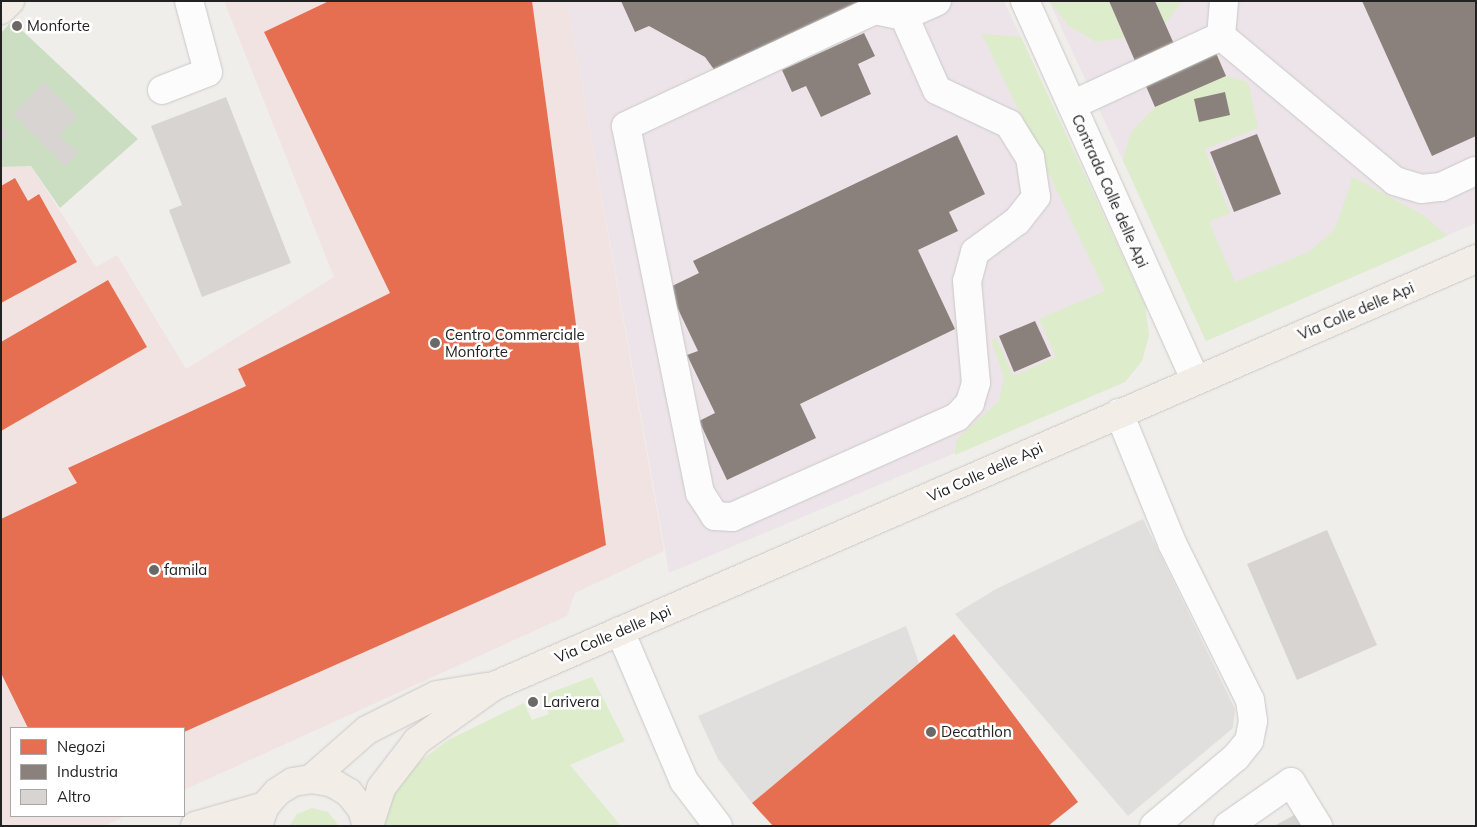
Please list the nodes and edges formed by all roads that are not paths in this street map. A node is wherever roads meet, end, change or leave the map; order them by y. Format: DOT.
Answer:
graph roads {
  1 [pos="10,1"];
  2 [pos="189,1"];
  3 [pos="938,1"];
  4 [pos="1025,1"];
  5 [pos="1224,1"];
  6 [pos="1,10"];
  7 [pos="904,16"];
  8 [pos="1221,36"];
  9 [pos="162,90"];
  10 [pos="1072,106"];
  11 [pos="1476,172"];
  12 [pos="1476,259"];
  13 [pos="1195,380"];
  14 [pos="1120,413"];
  15 [pos="620,631"];
  16 [pos="494,686"];
  17 [pos="311,779"];
  18 [pos="261,816"];
  19 [pos="195,826"];
  20 [pos="368,826"];
  21 [pos="718,826"];
  22 [pos="1154,826"];
  23 [pos="1228,826"];
  24 [pos="1318,826"];
  1 -- 6 [label="main road"];
  2 -- 9 [label="street"];
  3 -- 7 [label="street"];
  4 -- 10 [label="street, Contrada Colle delle Api"];
  5 -- 8 [label="street"];
  7 -- 7 [label="street"];
  8 -- 10 [label="street"];
  8 -- 11 [label="street"];
  10 -- 13 [label="street, Contrada Colle delle Api"];
  12 -- 13 [label="main road, Via Colle delle Api"];
  13 -- 14 [label="main road, Via Colle delle Api"];
  14 -- 15 [label="main road, Via Colle delle Api"];
  14 -- 22 [label="street"];
  15 -- 16 [label="main road, Via Colle delle Api"];
  15 -- 21 [label="street"];
  16 -- 17 [label="main road, Via Colle delle Api"];
  16 -- 20 [label="main road, Via Colle delle Api"];
  17 -- 18 [label="main road"];
  17 -- 20 [label="main road"];
  18 -- 19 [label="main road"];
  23 -- 24 [label="street"];
}
